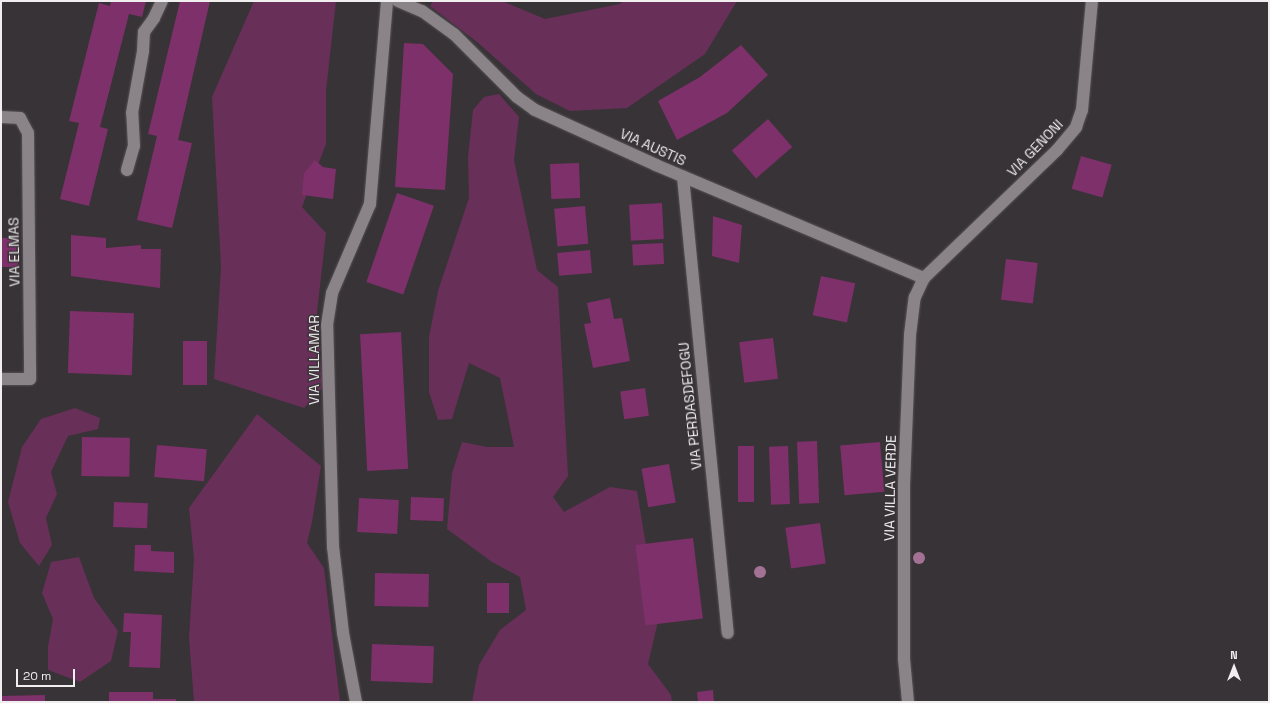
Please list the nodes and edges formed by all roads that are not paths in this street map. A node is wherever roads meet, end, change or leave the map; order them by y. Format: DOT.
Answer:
graph roads {
  1 [pos="162,1"];
  2 [pos="387,1"];
  3 [pos="398,1"];
  4 [pos="1092,1"];
  5 [pos="1,117"];
  6 [pos="127,170"];
  7 [pos="683,177"];
  8 [pos="924,278"];
  9 [pos="1,379"];
  10 [pos="728,633"];
  11 [pos="356,702"];
  12 [pos="908,702"];
  1 -- 6 [label="street"];
  2 -- 11 [label="street, VIA VILLAMAR"];
  3 -- 7 [label="street, VIA AUSTIS"];
  4 -- 8 [label="street, VIA GENONI"];
  5 -- 9 [label="street, VIA ELMAS"];
  7 -- 8 [label="street, VIA AUSTIS"];
  7 -- 10 [label="street, VIA PERDASDEFOGU"];
  8 -- 12 [label="street, VIA VILLA VERDE"];
}
